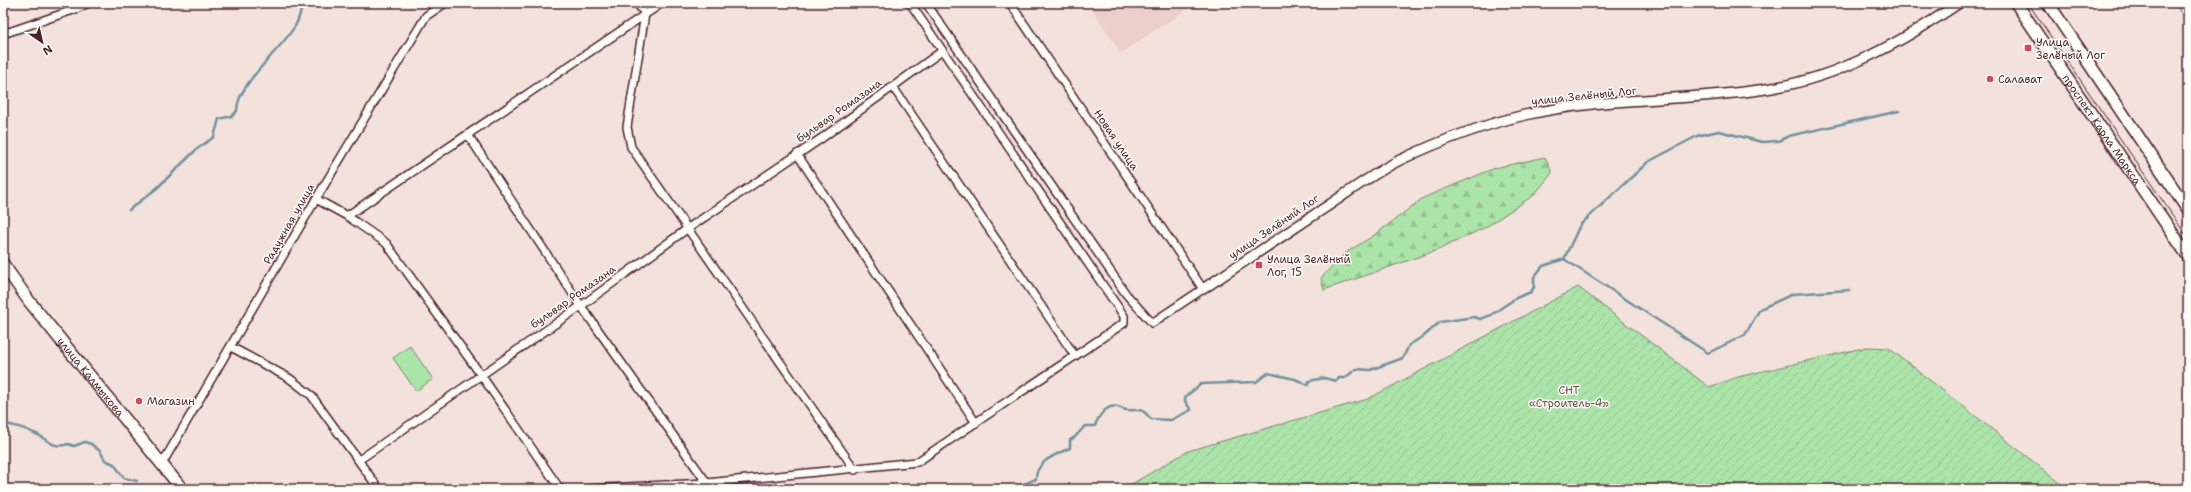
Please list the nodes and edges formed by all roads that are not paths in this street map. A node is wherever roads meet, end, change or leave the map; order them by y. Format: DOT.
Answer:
graph roads {
  1 [pos="88,3"];
  2 [pos="445,3"];
  3 [pos="637,3"];
  4 [pos="662,3"];
  5 [pos="910,3"];
  6 [pos="926,3"];
  7 [pos="1010,3"];
  8 [pos="1959,3"];
  9 [pos="2016,3"];
  10 [pos="2048,3"];
  11 [pos="644,14"];
  12 [pos="3,34"];
  13 [pos="942,51"];
  14 [pos="893,87"];
  15 [pos="468,135"];
  16 [pos="797,154"];
  17 [pos="316,199"];
  18 [pos="2188,210"];
  19 [pos="347,216"];
  20 [pos="687,229"];
  21 [pos="2188,256"];
  22 [pos="3,264"];
  23 [pos="1203,289"];
  24 [pos="581,306"];
  25 [pos="231,347"];
  26 [pos="1075,356"];
  27 [pos="481,375"];
  28 [pos="976,423"];
  29 [pos="359,460"];
  30 [pos="162,464"];
  31 [pos="854,470"];
  32 [pos="707,483"];
  33 [pos="182,489"];
  34 [pos="379,489"];
  35 [pos="560,489"];
  36 [pos="586,489"];
  1 -- 12 [label="street"];
  2 -- 17 [label="street, Радужная улица"];
  3 -- 11 [label="street"];
  4 -- 11 [label="street"];
  5 -- 13 [label="street"];
  6 -- 23 [label="street, улица Зелёный Лог"];
  7 -- 23 [label="street, Новая улица"];
  8 -- 23 [label="street, улица Зелёный Лог"];
  9 -- 21 [label="main road, проспект Карла Маркса"];
  10 -- 18 [label="main road"];
  11 -- 15 [label="street"];
  11 -- 20 [label="street"];
  13 -- 14 [label="street, бульвар Ромазана"];
  13 -- 26 [label="street"];
  14 -- 16 [label="street, бульвар Ромазана"];
  14 -- 26 [label="street"];
  15 -- 19 [label="street"];
  15 -- 24 [label="street"];
  16 -- 20 [label="street, бульвар Ромазана"];
  16 -- 28 [label="street"];
  17 -- 19 [label="street"];
  17 -- 25 [label="street, Радужная улица"];
  19 -- 27 [label="street"];
  20 -- 24 [label="street, бульвар Ромазана"];
  20 -- 31 [label="street"];
  22 -- 30 [label="main road, улица Калмыкова"];
  24 -- 27 [label="street, бульвар Ромазана"];
  24 -- 32 [label="street"];
  25 -- 29 [label="street"];
  25 -- 30 [label="street, Радужная улица"];
  26 -- 28 [label="street"];
  27 -- 29 [label="street, бульвар Ромазана"];
  27 -- 35 [label="street"];
  28 -- 31 [label="street"];
  29 -- 34 [label="street"];
  30 -- 33 [label="main road, улица Калмыкова"];
  31 -- 32 [label="street"];
  32 -- 36 [label="street"];
}
